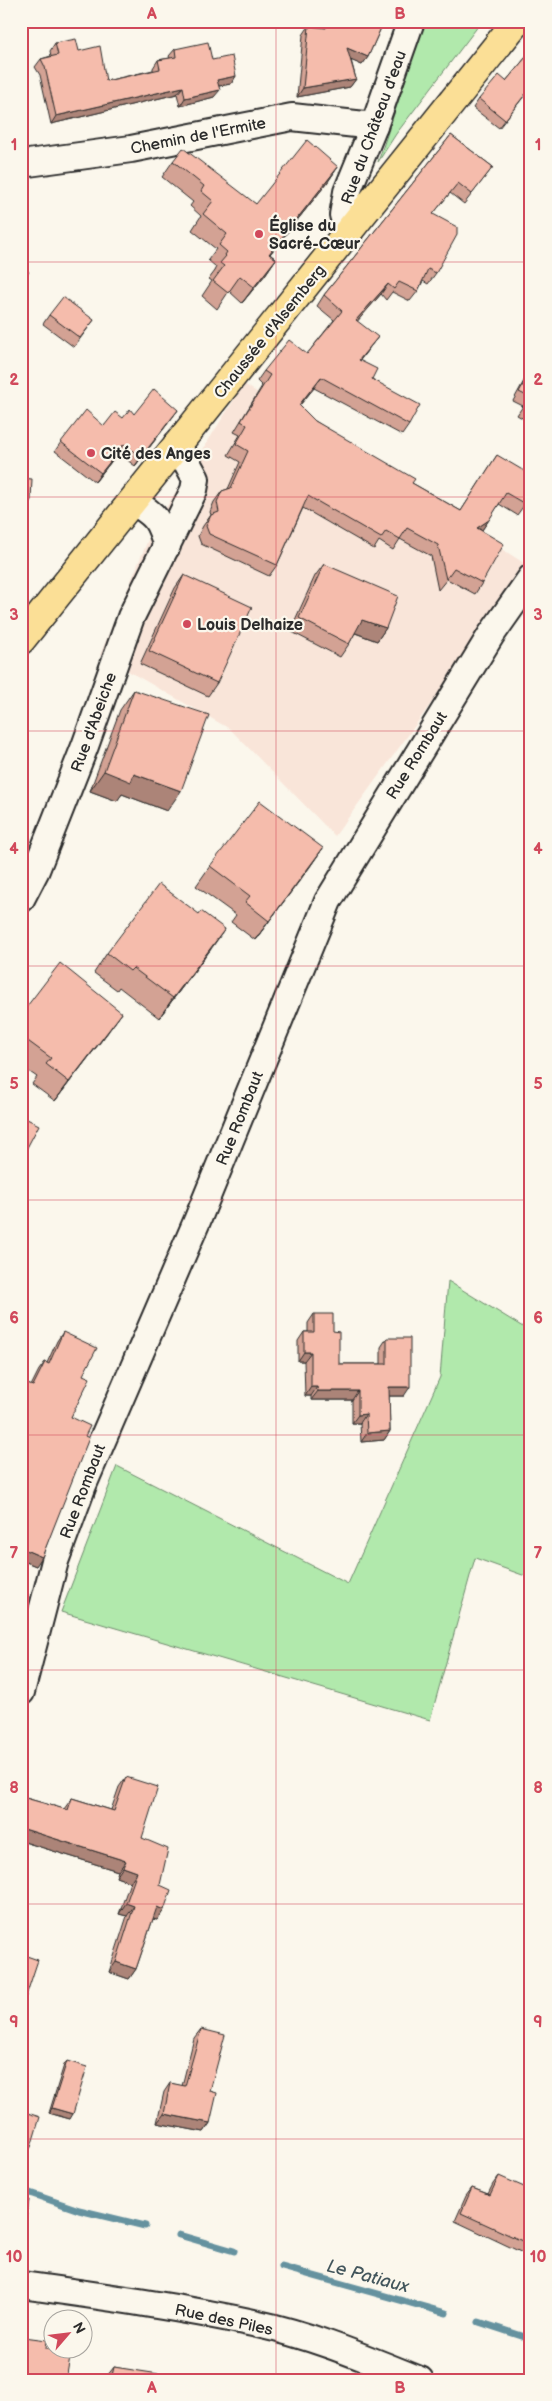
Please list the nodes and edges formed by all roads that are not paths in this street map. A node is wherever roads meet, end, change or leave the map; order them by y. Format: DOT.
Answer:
graph roads {
  1 [pos="411,21"];
  2 [pos="517,21"];
  3 [pos="374,126"];
  4 [pos="21,164"];
  5 [pos="348,233"];
  6 [pos="177,444"];
  7 [pos="132,501"];
  8 [pos="166,546"];
  9 [pos="531,578"];
  10 [pos="21,640"];
  11 [pos="21,899"];
  12 [pos="21,1692"];
  13 [pos="21,2285"];
  14 [pos="420,2380"];
  1 -- 3 [label="street, Rue du Château d'eau"];
  2 -- 5 [label="main road, Chaussée d'Alsemberg"];
  3 -- 4 [label="street, Chemin de l'Ermite"];
  3 -- 5 [label="street, Rue du Château d'eau"];
  5 -- 6 [label="main road, Chaussée d'Alsemberg"];
  6 -- 7 [label="main road, Chaussée d'Alsemberg"];
  6 -- 8 [label="street, Rue d'Abeiche"];
  7 -- 8 [label="street"];
  7 -- 10 [label="main road, Chaussée d'Alsemberg"];
  8 -- 11 [label="street, Rue d'Abeiche"];
  9 -- 12 [label="street, Rue Rombaut"];
  13 -- 14 [label="street, Rue des Piles"];
}
